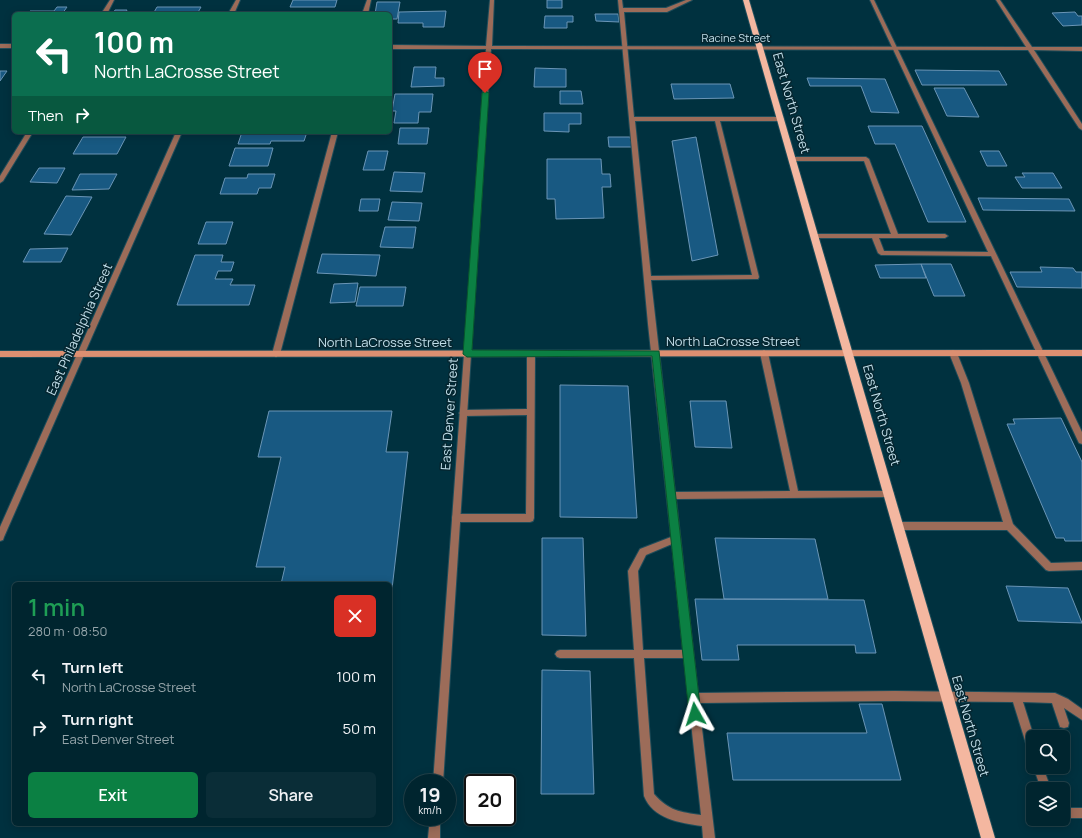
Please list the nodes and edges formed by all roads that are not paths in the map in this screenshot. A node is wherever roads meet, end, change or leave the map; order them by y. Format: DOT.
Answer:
graph roads {
  1 [pos="112,0"];
  2 [pos="238,0"];
  3 [pos="369,0"];
  4 [pos="492,0"];
  5 [pos="620,0"];
  6 [pos="690,0"];
  7 [pos="746,0"];
  8 [pos="872,0"];
  9 [pos="998,0"];
  10 [pos="621,10"];
  11 [pos="105,12"];
  12 [pos="232,12"];
  13 [pos="366,12"];
  14 [pos="0,46"];
  15 [pos="12,46"];
  16 [pos="392,47"];
  17 [pos="488,47"];
  18 [pos="624,47"];
  19 [pos="760,48"];
  20 [pos="895,48"];
  21 [pos="1030,48"];
  22 [pos="1082,49"];
  23 [pos="632,119"];
  24 [pos="717,119"];
  25 [pos="781,119"];
  26 [pos="1082,128"];
  27 [pos="29,134"];
  28 [pos="178,134"];
  29 [pos="334,134"];
  30 [pos="792,159"];
  31 [pos="0,181"];
  32 [pos="815,236"];
  33 [pos="874,236"];
  34 [pos="895,236"];
  35 [pos="945,236"];
  36 [pos="992,254"];
  37 [pos="648,278"];
  38 [pos="1038,352"];
  39 [pos="656,353"];
  40 [pos="764,353"];
  41 [pos="849,353"];
  42 [pos="953,353"];
  43 [pos="1082,353"];
  44 [pos="0,354"];
  45 [pos="81,354"];
  46 [pos="276,354"];
  47 [pos="467,354"];
  48 [pos="531,354"];
  49 [pos="463,412"];
  50 [pos="531,412"];
  51 [pos="1082,441"];
  52 [pos="890,494"];
  53 [pos="795,495"];
  54 [pos="671,496"];
  55 [pos="456,518"];
  56 [pos="899,526"];
  57 [pos="1009,526"];
  58 [pos="0,537"];
  59 [pos="676,539"];
  60 [pos="1082,566"];
  61 [pos="560,654"];
  62 [pos="639,654"];
  63 [pos="688,654"];
  64 [pos="947,696"];
  65 [pos="1016,697"];
  66 [pos="693,698"];
  67 [pos="1054,698"];
  68 [pos="1082,716"];
  69 [pos="1064,723"];
  70 [pos="1027,730"];
  71 [pos="439,774"];
  72 [pos="1070,813"];
  73 [pos="1082,813"];
  74 [pos="707,821"];
  75 [pos="435,826"];
  76 [pos="434,838"];
  77 [pos="709,838"];
  78 [pos="988,838"];
  1 -- 11 [label="street"];
  2 -- 12 [label="street"];
  3 -- 13 [label="street"];
  4 -- 17 [label="street, East Denver Street"];
  5 -- 10 [label="street"];
  6 -- 10 [label="street"];
  7 -- 19 [label="main road, East North Street"];
  8 -- 20 [label="street"];
  9 -- 21 [label="street"];
  10 -- 18 [label="street"];
  14 -- 15 [label="street"];
  16 -- 17 [label="street, Racine Street"];
  17 -- 18 [label="street, Racine Street"];
  17 -- 47 [label="street, East Denver Street"];
  18 -- 19 [label="street, Racine Street"];
  18 -- 23 [label="street"];
  19 -- 20 [label="street, Racine Street"];
  19 -- 25 [label="main road, East North Street"];
  20 -- 21 [label="street, Racine Street"];
  20 -- 36 [label="street"];
  21 -- 22 [label="street, Racine Street"];
  21 -- 26 [label="street"];
  23 -- 24 [label="street"];
  23 -- 37 [label="street"];
  24 -- 25 [label="street"];
  24 -- 37 [label="street"];
  25 -- 30 [label="main road, East North Street"];
  27 -- 31 [label="street"];
  28 -- 45 [label="street, East Philadelphia Street"];
  29 -- 46 [label="street"];
  30 -- 32 [label="main road, East North Street"];
  30 -- 34 [label="street"];
  32 -- 33 [label="street"];
  32 -- 41 [label="main road, East North Street"];
  33 -- 34 [label="street"];
  33 -- 36 [label="street"];
  34 -- 35 [label="street"];
  36 -- 38 [label="street"];
  37 -- 39 [label="street"];
  38 -- 42 [label="main road, North LaCrosse Street"];
  38 -- 43 [label="main road, North LaCrosse Street"];
  38 -- 51 [label="street"];
  39 -- 40 [label="main road, North LaCrosse Street"];
  39 -- 48 [label="main road, North LaCrosse Street"];
  39 -- 54 [label="street"];
  40 -- 41 [label="main road, North LaCrosse Street"];
  40 -- 53 [label="street"];
  41 -- 42 [label="main road, North LaCrosse Street"];
  41 -- 52 [label="main road, East North Street"];
  42 -- 57 [label="street"];
  44 -- 45 [label="main road, North LaCrosse Street"];
  45 -- 46 [label="main road, North LaCrosse Street"];
  45 -- 58 [label="street, East Philadelphia Street"];
  46 -- 47 [label="main road, North LaCrosse Street"];
  47 -- 48 [label="main road, North LaCrosse Street"];
  47 -- 49 [label="street, East Denver Street"];
  48 -- 50 [label="street"];
  49 -- 50 [label="street"];
  49 -- 55 [label="street, East Denver Street"];
  50 -- 55 [label="street"];
  52 -- 53 [label="street"];
  52 -- 56 [label="main road, East North Street"];
  53 -- 54 [label="street"];
  54 -- 59 [label="street"];
  55 -- 71 [label="street, East Denver Street"];
  56 -- 57 [label="street"];
  56 -- 64 [label="main road, East North Street"];
  57 -- 60 [label="street"];
  59 -- 62 [label="street"];
  59 -- 63 [label="street"];
  61 -- 62 [label="street"];
  62 -- 63 [label="street"];
  62 -- 74 [label="street"];
  63 -- 66 [label="street"];
  64 -- 65 [label="street"];
  64 -- 66 [label="street"];
  64 -- 78 [label="main road, East North Street"];
  65 -- 67 [label="street"];
  65 -- 70 [label="street"];
  66 -- 74 [label="street"];
  67 -- 68 [label="street"];
  67 -- 69 [label="street"];
  72 -- 73 [label="street"];
  74 -- 77 [label="street"];
  75 -- 76 [label="street"];
}
